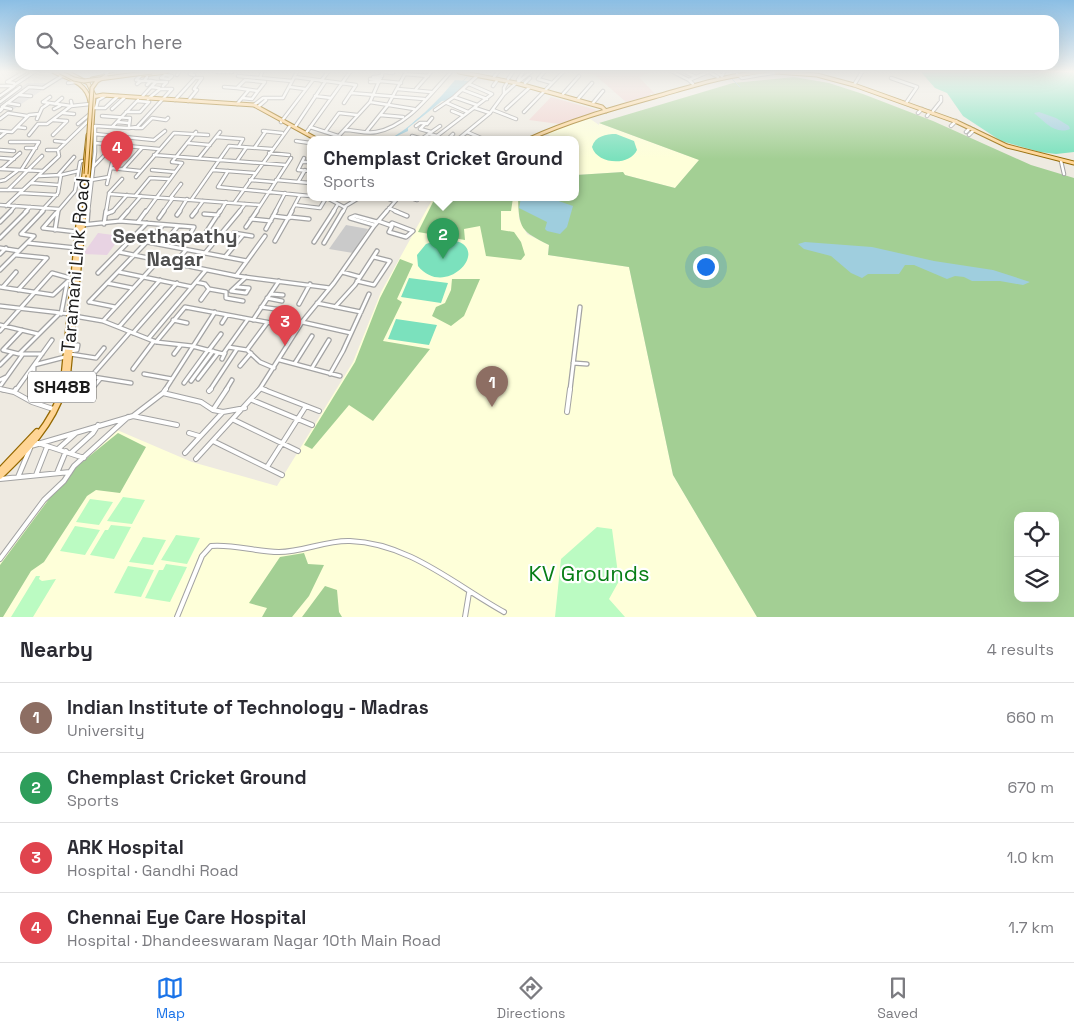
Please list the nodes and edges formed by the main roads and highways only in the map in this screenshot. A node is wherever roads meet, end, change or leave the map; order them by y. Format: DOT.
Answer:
graph roads {
  1 [pos="91,101"];
  2 [pos="92,101"];
  3 [pos="93,101"];
  4 [pos="199,101"];
  5 [pos="581,101"];
  6 [pos="585,101"];
  7 [pos="636,101"];
  8 [pos="638,101"];
  9 [pos="903,101"];
  10 [pos="906,102"];
  11 [pos="608,109"];
  12 [pos="933,113"];
  13 [pos="957,121"];
  14 [pos="311,136"];
  15 [pos="536,136"];
  16 [pos="1074,162"];
  17 [pos="89,173"];
  18 [pos="86,182"];
  19 [pos="77,186"];
  20 [pos="72,279"];
  21 [pos="72,315"];
  22 [pos="69,354"];
  23 [pos="66,374"];
  24 [pos="0,471"];
  25 [pos="0,478"];
  1 -- 18 [label="main road, Taramani Link Road / SH48B"];
  2 -- 17 [label="main road, bridge"];
  3 -- 17 [label="main road, Taramani Link Road"];
  4 -- 14 [label="main road"];
  5 -- 11 [label="main road"];
  6 -- 11 [label="main road"];
  7 -- 11 [label="main road"];
  8 -- 11 [label="main road"];
  9 -- 10 [label="main road"];
  10 -- 12 [label="main road"];
  10 -- 12 [label="main road"];
  11 -- 15 [label="main road"];
  12 -- 13 [label="main road"];
  12 -- 13 [label="main road"];
  13 -- 16 [label="main road"];
  13 -- 16 [label="main road"];
  17 -- 18 [label="main road"];
  18 -- 19 [label="main road"];
  18 -- 20 [label="main road, Taramani Link Road / SH48B"];
  18 -- 20 [label="main road, Taramani Link Road / SH48B"];
  20 -- 21 [label="main road, Taramani Link Road / SH48B"];
  21 -- 22 [label="main road, Taramani Link Road / SH48B"];
  21 -- 22 [label="main road, Taramani Link Road / SH48B"];
  22 -- 23 [label="main road, Taramani Link Road / SH48B"];
  23 -- 24 [label="main road, Taramani Link Road / SH48B"];
  23 -- 25 [label="main road, Taramani Link Road / SH48B"];
}
